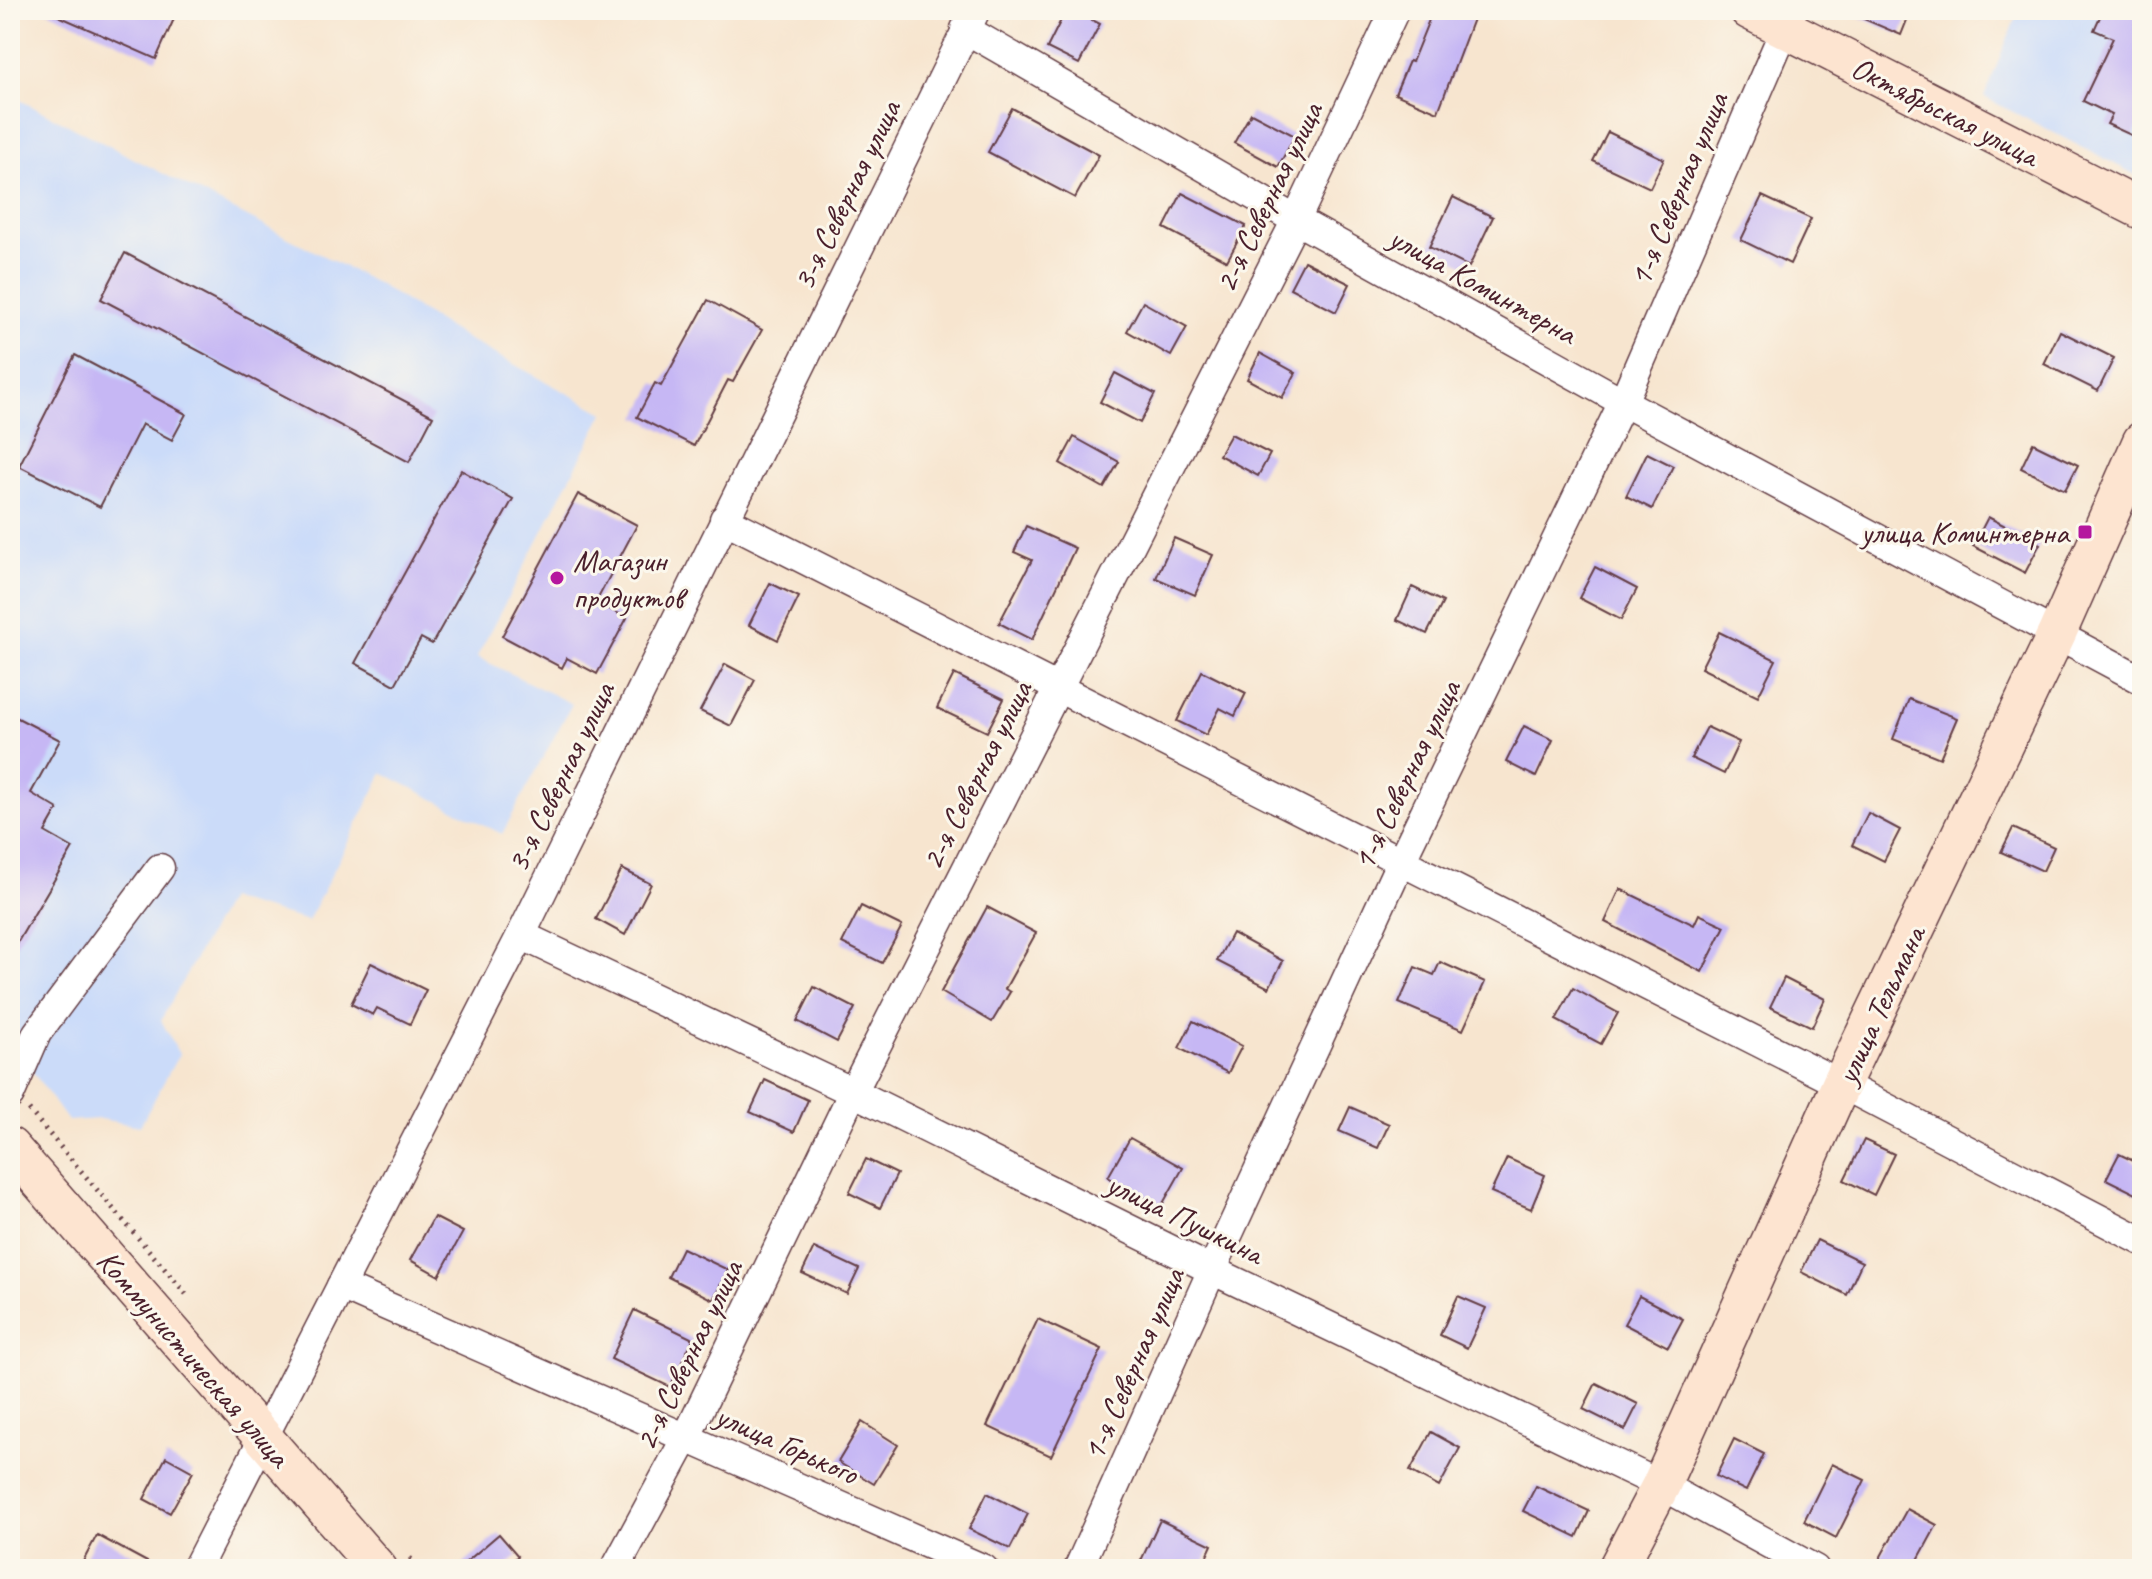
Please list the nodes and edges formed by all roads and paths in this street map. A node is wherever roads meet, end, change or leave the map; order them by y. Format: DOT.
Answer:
graph roads {
  1 [pos="1395,10"];
  2 [pos="1749,10"];
  3 [pos="970,20"];
  4 [pos="1789,20"];
  5 [pos="2142,210"];
  6 [pos="1296,220"];
  7 [pos="1623,402"];
  8 [pos="2142,441"];
  9 [pos="724,519"];
  10 [pos="2057,633"];
  11 [pos="2142,680"];
  12 [pos="1059,687"];
  13 [pos="1400,863"];
  14 [pos="160,868"];
  15 [pos="521,935"];
  16 [pos="1841,1084"];
  17 [pos="853,1092"];
  18 [pos="10,1095"];
  19 [pos="10,1147"];
  20 [pos="2142,1241"];
  21 [pos="1212,1270"];
  22 [pos="341,1286"];
  23 [pos="262,1436"];
  24 [pos="687,1436"];
  25 [pos="1661,1485"];
  26 [pos="196,1569"];
  27 [pos="378,1569"];
  28 [pos="615,1569"];
  29 [pos="984,1569"];
  30 [pos="1078,1569"];
  31 [pos="1617,1569"];
  32 [pos="1815,1569"];
  1 -- 6 [label="street, 2-я Северная улица"];
  2 -- 4 [label="street, Октябрьская улица"];
  3 -- 6 [label="street, улица Коминтерна"];
  3 -- 9 [label="street, 3-я Северная улица"];
  4 -- 5 [label="street, Октябрьская улица"];
  4 -- 7 [label="street, 1-я Северная улица"];
  6 -- 7 [label="street, улица Коминтерна"];
  6 -- 12 [label="street, 2-я Северная улица"];
  7 -- 10 [label="street, улица Коминтерна"];
  7 -- 13 [label="street, 1-я Северная улица"];
  8 -- 10 [label="street, улица Тельмана"];
  9 -- 12 [label="street"];
  9 -- 15 [label="street, 3-я Северная улица"];
  10 -- 11 [label="street, улица Коминтерна"];
  10 -- 16 [label="street, улица Тельмана"];
  12 -- 13 [label="street"];
  12 -- 17 [label="street, 2-я Северная улица"];
  13 -- 16 [label="street"];
  13 -- 21 [label="street, 1-я Северная улица"];
  14 -- 18 [label="street"];
  15 -- 17 [label="street, улица Пушкина"];
  15 -- 22 [label="street, 3-я Северная улица"];
  16 -- 20 [label="street"];
  16 -- 25 [label="street, улица Тельмана"];
  17 -- 21 [label="street, улица Пушкина"];
  17 -- 24 [label="street, 2-я Северная улица"];
  19 -- 23 [label="street, Коммунистическая улица"];
  21 -- 25 [label="street, улица Пушкина"];
  21 -- 30 [label="street, 1-я Северная улица"];
  22 -- 23 [label="street, 3-я Северная улица"];
  22 -- 24 [label="street, улица Горького"];
  23 -- 26 [label="street, 3-я Северная улица"];
  23 -- 27 [label="street, Коммунистическая улица"];
  24 -- 28 [label="street, 2-я Северная улица"];
  24 -- 29 [label="street, улица Горького"];
  25 -- 31 [label="street, улица Тельмана"];
  25 -- 32 [label="street, улица Пушкина"];
}
